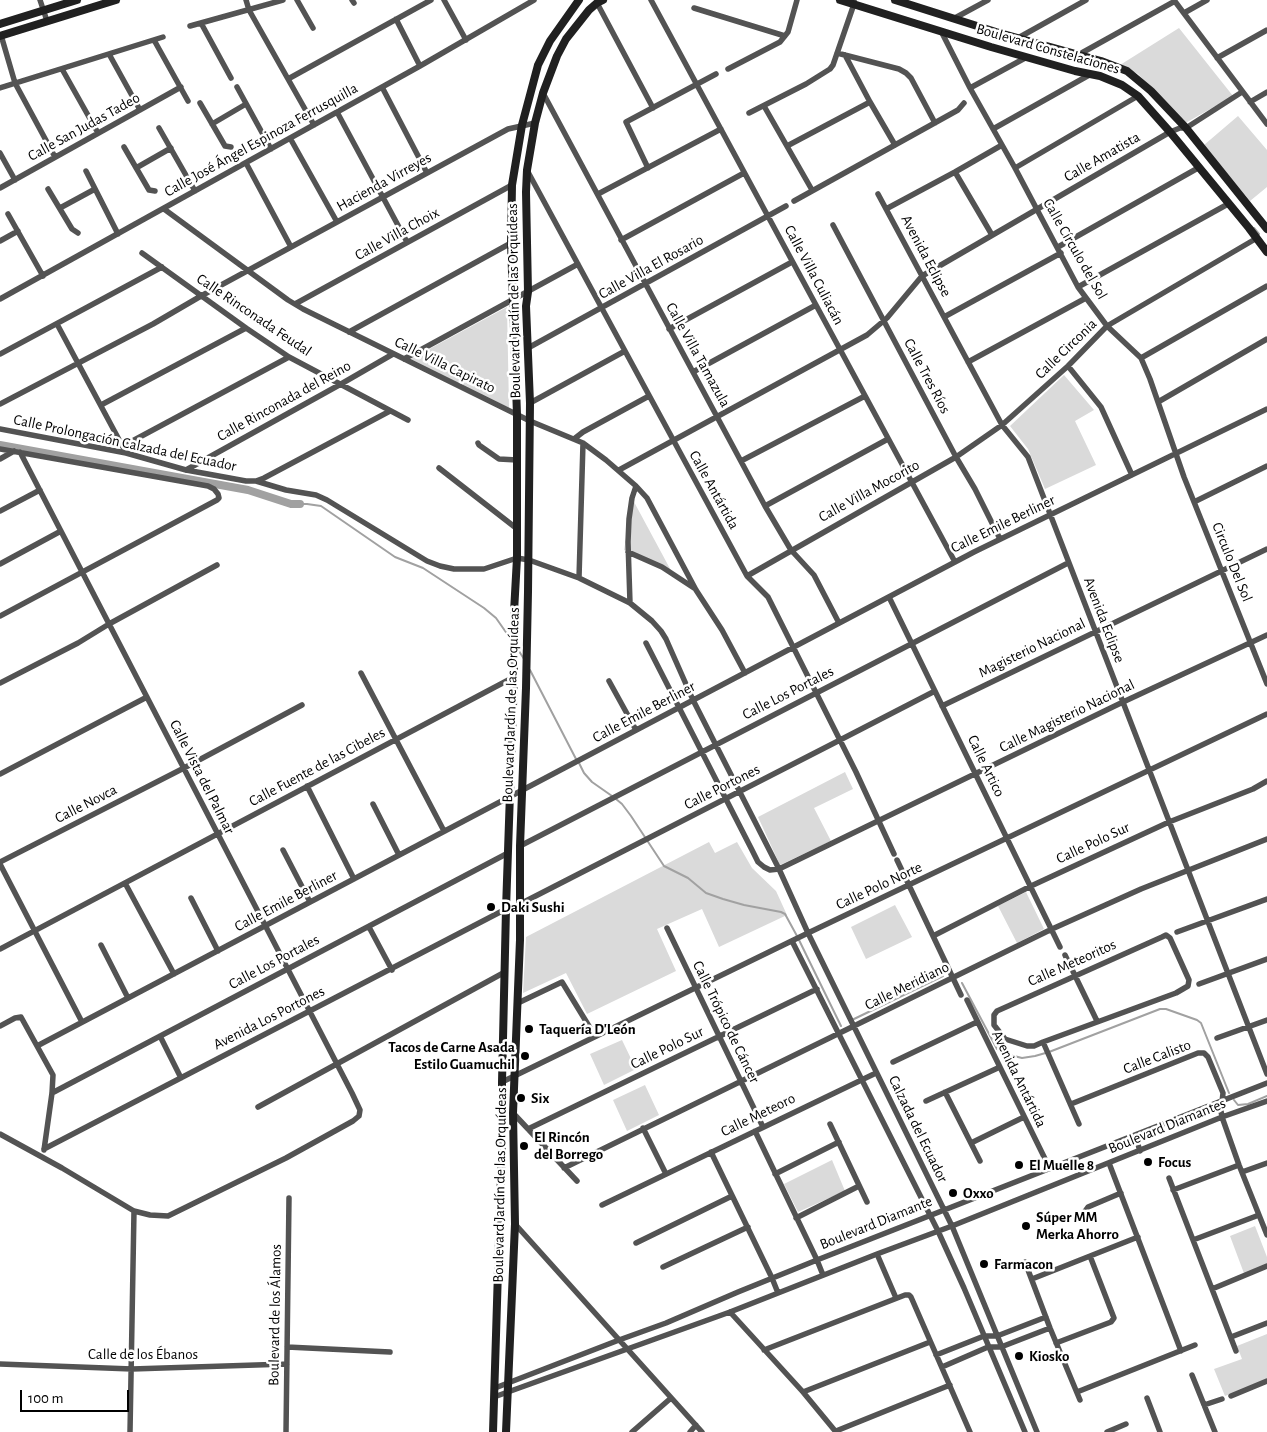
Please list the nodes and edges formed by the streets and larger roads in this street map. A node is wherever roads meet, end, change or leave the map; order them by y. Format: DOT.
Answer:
graph roads {
  1 [pos="40,0"];
  2 [pos="77,0"];
  3 [pos="116,0"];
  4 [pos="246,0"];
  5 [pos="283,0"];
  6 [pos="297,0"];
  7 [pos="430,0"];
  8 [pos="444,0"];
  9 [pos="534,0"];
  10 [pos="579,0"];
  11 [pos="651,0"];
  12 [pos="797,0"];
  13 [pos="840,0"];
  14 [pos="895,0"];
  15 [pos="988,0"];
  16 [pos="1086,0"];
  17 [pos="1174,0"];
  18 [pos="1207,0"];
  19 [pos="600,1"];
  20 [pos="854,2"];
  21 [pos="694,8"];
  22 [pos="44,10"];
  23 [pos="249,10"];
  24 [pos="1184,13"];
  25 [pos="396,19"];
  26 [pos="953,19"];
  27 [pos="47,21"];
  28 [pos="201,23"];
  29 [pos="0,24"];
  30 [pos="190,26"];
  31 [pos="313,28"];
  32 [pos="1267,30"];
  33 [pos="941,31"];
  34 [pos="996,32"];
  35 [pos="0,35"];
  36 [pos="785,36"];
  37 [pos="163,37"];
  38 [pos="1018,38"];
  39 [pos="154,40"];
  40 [pos="466,40"];
  41 [pos="991,47"];
  42 [pos="837,53"];
  43 [pos="108,54"];
  44 [pos="845,55"];
  45 [pos="1078,55"];
  46 [pos="1027,57"];
  47 [pos="1217,58"];
  48 [pos="420,66"];
  49 [pos="62,69"];
  50 [pos="728,69"];
  51 [pos="716,74"];
  52 [pos="1091,74"];
  53 [pos="231,78"];
  54 [pos="288,79"];
  55 [pos="15,83"];
  56 [pos="697,85"];
  57 [pos="181,87"];
  58 [pos="237,87"];
  59 [pos="382,87"];
  60 [pos="0,88"];
  61 [pos="970,88"];
  62 [pos="1242,92"];
  63 [pos="1267,92"];
  64 [pos="544,93"];
  65 [pos="1138,96"];
  66 [pos="188,101"];
  67 [pos="870,102"];
  68 [pos="1250,102"];
  69 [pos="964,103"];
  70 [pos="200,104"];
  71 [pos="246,104"];
  72 [pos="764,106"];
  73 [pos="653,108"];
  74 [pos="140,110"];
  75 [pos="337,112"];
  76 [pos="749,113"];
  77 [pos="535,123"];
  78 [pos="935,123"];
  79 [pos="212,124"];
  80 [pos="1267,124"];
  81 [pos="314,125"];
  82 [pos="522,125"];
  83 [pos="159,128"];
  84 [pos="1183,128"];
  85 [pos="721,129"];
  86 [pos="992,129"];
  87 [pos="1171,132"];
  88 [pos="98,134"];
  89 [pos="290,138"];
  90 [pos="1002,144"];
  91 [pos="895,145"];
  92 [pos="787,146"];
  93 [pos="124,147"];
  94 [pos="231,147"];
  95 [pos="171,148"];
  96 [pos="271,149"];
  97 [pos="0,152"];
  98 [pos="55,158"];
  99 [pos="246,163"];
  100 [pos="136,168"];
  101 [pos="648,168"];
  102 [pos="1015,168"];
  103 [pos="1198,168"];
  104 [pos="527,170"];
  105 [pos="86,171"];
  106 [pos="955,172"];
  107 [pos="428,173"];
  108 [pos="744,173"];
  109 [pos="15,180"];
  110 [pos="512,185"];
  111 [pos="0,188"];
  112 [pos="48,189"];
  113 [pos="95,189"];
  114 [pos="812,190"];
  115 [pos="155,191"];
  116 [pos="195,191"];
  117 [pos="598,194"];
  118 [pos="878,194"];
  119 [pos="383,198"];
  120 [pos="794,200"];
  121 [pos="1228,204"];
  122 [pos="786,206"];
  123 [pos="60,208"];
  124 [pos="164,208"];
  125 [pos="886,209"];
  126 [pos="1037,209"];
  127 [pos="8,214"];
  128 [pos="768,216"];
  129 [pos="337,222"];
  130 [pos="833,225"];
  131 [pos="1267,228"];
  132 [pos="18,231"];
  133 [pos="78,233"];
  134 [pos="118,234"];
  135 [pos="992,235"];
  136 [pos="1257,238"];
  137 [pos="621,240"];
  138 [pos="0,241"];
  139 [pos="407,242"];
  140 [pos="512,243"];
  141 [pos="291,247"];
  142 [pos="1059,250"];
  143 [pos="1267,252"];
  144 [pos="142,253"];
  145 [pos="792,262"];
  146 [pos="578,264"];
  147 [pos="162,268"];
  148 [pos="248,271"];
  149 [pos="42,276"];
  150 [pos="922,276"];
  151 [pos="645,285"];
  152 [pos="1078,286"];
  153 [pos="1267,286"];
  154 [pos="528,292"];
  155 [pos="201,296"];
  156 [pos="1086,298"];
  157 [pos="0,300"];
  158 [pos="513,300"];
  159 [pos="295,304"];
  160 [pos="816,305"];
  161 [pos="602,309"];
  162 [pos="944,317"];
  163 [pos="884,321"];
  164 [pos="56,324"];
  165 [pos="1107,326"];
  166 [pos="246,328"];
  167 [pos="669,328"];
  168 [pos="349,332"];
  169 [pos="1267,339"];
  170 [pos="528,348"];
  171 [pos="840,350"];
  172 [pos="625,351"];
  173 [pos="0,354"];
  174 [pos="393,354"];
  175 [pos="290,357"];
  176 [pos="1141,358"];
  177 [pos="404,360"];
  178 [pos="968,362"];
  179 [pos="78,363"];
  180 [pos="1068,366"];
  181 [pos="693,372"];
  182 [pos="341,384"];
  183 [pos="649,396"];
  184 [pos="865,396"];
  185 [pos="1158,402"];
  186 [pos="530,403"];
  187 [pos="0,404"];
  188 [pos="101,405"];
  189 [pos="1267,409"];
  190 [pos="390,411"];
  191 [pos="518,415"];
  192 [pos="717,417"];
  193 [pos="408,420"];
  194 [pos="530,421"];
  195 [pos="1002,425"];
  196 [pos="0,429"];
  197 [pos="574,439"];
  198 [pos="888,439"];
  199 [pos="673,441"];
  200 [pos="478,443"];
  201 [pos="583,443"];
  202 [pos="123,446"];
  203 [pos="0,449"];
  204 [pos="17,451"];
  205 [pos="126,453"];
  206 [pos="1176,453"];
  207 [pos="956,457"];
  208 [pos="0,458"];
  209 [pos="517,460"];
  210 [pos="741,461"];
  211 [pos="1267,466"];
  212 [pos="439,468"];
  213 [pos="186,470"];
  214 [pos="619,470"];
  215 [pos="1132,475"];
  216 [pos="1184,477"];
  217 [pos="256,481"];
  218 [pos="911,482"];
  219 [pos="636,486"];
  220 [pos="40,490"];
  221 [pos="1194,502"];
  222 [pos="765,506"];
  223 [pos="0,511"];
  224 [pos="1050,515"];
  225 [pos="516,528"];
  226 [pos="61,531"];
  227 [pos="1000,540"];
  228 [pos="1267,549"];
  229 [pos="792,550"];
  230 [pos="628,552"];
  231 [pos="517,558"];
  232 [pos="528,560"];
  233 [pos="955,562"];
  234 [pos="1068,563"];
  235 [pos="0,564"];
  236 [pos="218,565"];
  237 [pos="1222,571"];
  238 [pos="83,572"];
  239 [pos="746,576"];
  240 [pos="579,578"];
  241 [pos="696,590"];
  242 [pos="889,597"];
  243 [pos="630,603"];
  244 [pos="0,616"];
  245 [pos="839,623"];
  246 [pos="109,624"];
  247 [pos="1095,632"];
  248 [pos="1267,635"];
  249 [pos="912,643"];
  250 [pos="1250,643"];
  251 [pos="646,644"];
  252 [pos="793,648"];
  253 [pos="361,673"];
  254 [pos="745,673"];
  255 [pos="514,678"];
  256 [pos="609,681"];
  257 [pos="0,683"];
  258 [pos="1267,684"];
  259 [pos="935,691"];
  260 [pos="816,693"];
  261 [pos="147,697"];
  262 [pos="693,700"];
  263 [pos="1123,702"];
  264 [pos="302,705"];
  265 [pos="942,706"];
  266 [pos="679,707"];
  267 [pos="1267,714"];
  268 [pos="636,730"];
  269 [pos="396,739"];
  270 [pos="840,740"];
  271 [pos="716,745"];
  272 [pos="702,752"];
  273 [pos="184,768"];
  274 [pos="1149,770"];
  275 [pos="0,774"];
  276 [pos="976,774"];
  277 [pos="1267,781"];
  278 [pos="307,786"];
  279 [pos="521,790"];
  280 [pos="740,791"];
  281 [pos="510,797"];
  282 [pos="726,799"];
  283 [pos="373,804"];
  284 [pos="878,820"];
  285 [pos="1169,822"];
  286 [pos="444,831"];
  287 [pos="218,834"];
  288 [pos="1007,838"];
  289 [pos="1267,839"];
  290 [pos="520,846"];
  291 [pos="283,850"];
  292 [pos="508,853"];
  293 [pos="894,854"];
  294 [pos="399,855"];
  295 [pos="897,860"];
  296 [pos="0,863"];
  297 [pos="779,869"];
  298 [pos="1188,871"];
  299 [pos="354,879"];
  300 [pos="125,883"];
  301 [pos="909,885"];
  302 [pos="1030,886"];
  303 [pos="191,898"];
  304 [pos="1267,898"];
  305 [pos="310,902"];
  306 [pos="520,904"];
  307 [pos="506,909"];
  308 [pos="1207,921"];
  309 [pos="265,926"];
  310 [pos="369,927"];
  311 [pos="667,928"];
  312 [pos="1052,929"];
  313 [pos="34,930"];
  314 [pos="1177,932"];
  315 [pos="808,933"];
  316 [pos="933,936"];
  317 [pos="792,941"];
  318 [pos="101,945"];
  319 [pos="1060,947"];
  320 [pos="0,949"];
  321 [pos="218,950"];
  322 [pos="1065,955"];
  323 [pos="1267,959"];
  324 [pos="288,969"];
  325 [pos="392,970"];
  326 [pos="505,972"];
  327 [pos="174,974"];
  328 [pos="1228,974"];
  329 [pos="1074,975"];
  330 [pos="953,977"];
  331 [pos="1199,984"];
  332 [pos="696,988"];
  333 [pos="817,988"];
  334 [pos="961,994"];
  335 [pos="128,998"];
  336 [pos="967,1000"];
  337 [pos="518,1003"];
  338 [pos="310,1011"];
  339 [pos="1267,1020"];
  340 [pos="1097,1021"];
  341 [pos="82,1022"];
  342 [pos="977,1022"];
  343 [pos="0,1026"];
  344 [pos="854,1026"];
  345 [pos="1248,1026"];
  346 [pos="838,1034"];
  347 [pos="160,1036"];
  348 [pos="595,1036"];
  349 [pos="719,1036"];
  350 [pos="1217,1038"];
  351 [pos="1044,1045"];
  352 [pos="37,1046"];
  353 [pos="893,1062"];
  354 [pos="337,1064"];
  355 [pos="1000,1067"];
  356 [pos="876,1073"];
  357 [pos="1267,1074"];
  358 [pos="515,1075"];
  359 [pos="181,1078"];
  360 [pos="862,1080"];
  361 [pos="741,1081"];
  362 [pos="502,1082"];
  363 [pos="1267,1083"];
  364 [pos="945,1092"];
  365 [pos="52,1093"];
  366 [pos="1222,1100"];
  367 [pos="926,1101"];
  368 [pos="1267,1101"];
  369 [pos="1071,1104"];
  370 [pos="258,1107"];
  371 [pos="513,1113"];
  372 [pos="1024,1117"];
  373 [pos="1222,1117"];
  374 [pos="830,1124"];
  375 [pos="1079,1124"];
  376 [pos="763,1127"];
  377 [pos="643,1128"];
  378 [pos="528,1129"];
  379 [pos="755,1131"];
  380 [pos="0,1134"];
  381 [pos="1135,1135"];
  382 [pos="839,1142"];
  383 [pos="970,1143"];
  384 [pos="44,1149"];
  385 [pos="1140,1151"];
  386 [pos="711,1152"];
  387 [pos="41,1157"];
  388 [pos="980,1161"];
  389 [pos="1109,1163"];
  390 [pos="1267,1163"];
  391 [pos="1239,1165"];
  392 [pos="564,1168"];
  393 [pos="1050,1169"];
  394 [pos="1242,1172"];
  395 [pos="666,1174"];
  396 [pos="775,1174"];
  397 [pos="1168,1178"];
  398 [pos="577,1182"];
  399 [pos="860,1186"];
  400 [pos="1173,1190"];
  401 [pos="1121,1193"];
  402 [pos="732,1196"];
  403 [pos="289,1198"];
  404 [pos="867,1202"];
  405 [pos="602,1205"];
  406 [pos="944,1209"];
  407 [pos="134,1212"];
  408 [pos="1083,1214"];
  409 [pos="930,1215"];
  410 [pos="1259,1215"];
  411 [pos="796,1218"];
  412 [pos="515,1224"];
  413 [pos="952,1226"];
  414 [pos="748,1227"];
  415 [pos="938,1231"];
  416 [pos="1267,1235"];
  417 [pos="1138,1237"];
  418 [pos="1194,1240"];
  419 [pos="636,1243"];
  420 [pos="877,1254"];
  421 [pos="1090,1256"];
  422 [pos="818,1260"];
  423 [pos="1025,1262"];
  424 [pos="1267,1266"];
  425 [pos="663,1268"];
  426 [pos="823,1275"];
  427 [pos="772,1278"];
  428 [pos="1032,1279"];
  429 [pos="976,1284"];
  430 [pos="964,1288"];
  431 [pos="1212,1289"];
  432 [pos="778,1293"];
  433 [pos="896,1298"];
  434 [pos="730,1312"];
  435 [pos="1046,1317"];
  436 [pos="1267,1323"];
  437 [pos="1050,1328"];
  438 [pos="984,1336"];
  439 [pos="997,1336"];
  440 [pos="1231,1337"];
  441 [pos="619,1340"];
  442 [pos="930,1342"];
  443 [pos="1056,1343"];
  444 [pos="1195,1345"];
  445 [pos="988,1347"];
  446 [pos="1001,1347"];
  447 [pos="287,1348"];
  448 [pos="626,1349"];
  449 [pos="764,1350"];
  450 [pos="1181,1351"];
  451 [pos="1236,1351"];
  452 [pos="390,1352"];
  453 [pos="936,1355"];
  454 [pos="0,1364"];
  455 [pos="286,1364"];
  456 [pos="942,1366"];
  457 [pos="132,1369"];
  458 [pos="1192,1375"];
  459 [pos="1267,1381"];
  460 [pos="508,1382"];
  461 [pos="950,1386"];
  462 [pos="495,1388"];
  463 [pos="507,1392"];
  464 [pos="803,1392"];
  465 [pos="1077,1392"];
  466 [pos="1231,1396"];
  467 [pos="494,1397"];
  468 [pos="671,1398"];
  469 [pos="1147,1398"];
  470 [pos="1222,1399"];
  471 [pos="1080,1400"];
  472 [pos="1204,1405"];
  473 [pos="1029,1414"];
  474 [pos="1019,1418"];
  475 [pos="1126,1424"];
  476 [pos="696,1425"];
  477 [pos="130,1432"];
  478 [pos="286,1432"];
  479 [pos="493,1432"];
  480 [pos="506,1432"];
  481 [pos="632,1432"];
  482 [pos="690,1432"];
  483 [pos="702,1432"];
  484 [pos="836,1432"];
  485 [pos="970,1432"];
  486 [pos="1025,1432"];
  487 [pos="1037,1432"];
  488 [pos="1108,1432"];
  489 [pos="1160,1432"];
  490 [pos="1215,1432"];
  1 -- 22 [label="street"];
  2 -- 22 [label="street"];
  3 -- 27 [label="street"];
  4 -- 23 [label="street"];
  5 -- 23 [label="street"];
  6 -- 31 [label="street"];
  7 -- 25 [label="street"];
  8 -- 40 [label="street"];
  9 -- 40 [label="street, Calle José Ángel Espinoza Ferrusquilla"];
  10 -- 82 [label="street, Boulevard Jardín de las Orquídeas"];
  11 -- 56 [label="street, Calle Villa Culiacán"];
  12 -- 36 [label="street"];
  13 -- 20 [label="street, Boulevard Constelaciones"];
  14 -- 26 [label="street, Boulevard Constelaciones"];
  15 -- 26 [label="street"];
  16 -- 38 [label="street"];
  17 -- 24 [label="street"];
  17 -- 45 [label="street"];
  18 -- 24 [label="street"];
  19 -- 64 [label="street, Boulevard Jardín de las Orquídeas"];
  19 -- 73 [label="street"];
  20 -- 33 [label="street, Boulevard Constelaciones"];
  20 -- 42 [label="street"];
  21 -- 36 [label="street"];
  22 -- 27 [label="street"];
  22 -- 29 [label="street"];
  23 -- 28 [label="street"];
  23 -- 54 [label="street"];
  24 -- 47 [label="street"];
  25 -- 48 [label="street"];
  25 -- 54 [label="street"];
  26 -- 34 [label="street, Boulevard Constelaciones"];
  27 -- 35 [label="street"];
  28 -- 30 [label="street"];
  28 -- 53 [label="street"];
  32 -- 47 [label="street"];
  33 -- 41 [label="street, Boulevard Constelaciones"];
  33 -- 61 [label="street, Calle Círculo del Sol"];
  34 -- 38 [label="street, Boulevard Constelaciones"];
  34 -- 41 [label="street"];
  35 -- 55 [label="street"];
  36 -- 50 [label="street"];
  37 -- 39 [label="street"];
  38 -- 45 [label="street, Boulevard Constelaciones"];
  39 -- 43 [label="street"];
  39 -- 57 [label="street"];
  40 -- 48 [label="street, Calle José Ángel Espinoza Ferrusquilla"];
  41 -- 46 [label="street, Boulevard Constelaciones"];
  42 -- 44 [label="street"];
  42 -- 72 [label="street"];
  43 -- 49 [label="street"];
  43 -- 74 [label="street"];
  44 -- 67 [label="street"];
  44 -- 78 [label="street"];
  45 -- 84 [label="street, Boulevard Constelaciones"];
  46 -- 52 [label="street, Boulevard Constelaciones"];
  46 -- 61 [label="street"];
  47 -- 62 [label="street"];
  48 -- 59 [label="street, Calle José Ángel Espinoza Ferrusquilla"];
  49 -- 55 [label="street"];
  49 -- 88 [label="street"];
  51 -- 56 [label="street"];
  52 -- 65 [label="street, Boulevard Constelaciones"];
  52 -- 86 [label="street"];
  54 -- 81 [label="street"];
  55 -- 60 [label="street"];
  55 -- 98 [label="street"];
  56 -- 73 [label="street"];
  56 -- 85 [label="street, Calle Villa Culiacán"];
  57 -- 66 [label="street"];
  57 -- 74 [label="street, Calle San Judas Tadeo"];
  58 -- 71 [label="street"];
  59 -- 75 [label="street, Calle José Ángel Espinoza Ferrusquilla"];
  59 -- 107 [label="street"];
  61 -- 86 [label="street, Calle Círculo del Sol"];
  62 -- 68 [label="street"];
  62 -- 84 [label="street, Calle Amatista"];
  63 -- 68 [label="street"];
  64 -- 77 [label="street, Boulevard Jardín de las Orquídeas"];
  64 -- 117 [label="street, Calle Villa Tamazula"];
  65 -- 87 [label="street, Boulevard Constelaciones"];
  65 -- 102 [label="street"];
  67 -- 91 [label="street"];
  67 -- 92 [label="street"];
  68 -- 80 [label="street"];
  69 -- 78 [label="street"];
  70 -- 79 [label="street"];
  71 -- 79 [label="street"];
  71 -- 96 [label="street"];
  72 -- 76 [label="street"];
  72 -- 92 [label="street"];
  73 -- 101 [label="street"];
  74 -- 88 [label="street, Calle San Judas Tadeo"];
  75 -- 81 [label="street, Calle José Ángel Espinoza Ferrusquilla"];
  75 -- 119 [label="street"];
  77 -- 82 [label="street, Hacienda Virreyes"];
  77 -- 104 [label="street, Boulevard Jardín de las Orquídeas"];
  78 -- 91 [label="street"];
  79 -- 94 [label="street"];
  81 -- 89 [label="street, Calle José Ángel Espinoza Ferrusquilla"];
  82 -- 107 [label="street, Hacienda Virreyes"];
  82 -- 110 [label="street, Boulevard Jardín de las Orquídeas"];
  83 -- 95 [label="street"];
  84 -- 87 [label="street, Calle Amatista"];
  84 -- 131 [label="street"];
  85 -- 101 [label="street"];
  85 -- 108 [label="street, Calle Villa Culiacán"];
  86 -- 90 [label="street, Calle Círculo del Sol"];
  87 -- 103 [label="street, Boulevard Constelaciones"];
  87 -- 126 [label="street, Calle Amatista"];
  88 -- 98 [label="street, Calle San Judas Tadeo"];
  89 -- 96 [label="street, Calle José Ángel Espinoza Ferrusquilla"];
  89 -- 129 [label="street"];
  90 -- 102 [label="street, Calle Círculo del Sol"];
  90 -- 106 [label="street"];
  91 -- 114 [label="street"];
  92 -- 114 [label="street"];
  93 -- 100 [label="street"];
  95 -- 100 [label="street"];
  95 -- 116 [label="street"];
  96 -- 99 [label="street, Calle José Ángel Espinoza Ferrusquilla"];
  97 -- 109 [label="street"];
  98 -- 109 [label="street, Calle San Judas Tadeo"];
  99 -- 116 [label="street, Calle José Ángel Espinoza Ferrusquilla"];
  99 -- 141 [label="street"];
  100 -- 115 [label="street"];
  101 -- 117 [label="street"];
  102 -- 126 [label="street, Calle Círculo del Sol"];
  103 -- 121 [label="street, Boulevard Constelaciones"];
  103 -- 142 [label="street"];
  104 -- 146 [label="street, Calle Antártida"];
  104 -- 154 [label="street, Boulevard Jardín de las Orquídeas"];
  105 -- 113 [label="street"];
  106 -- 125 [label="street"];
  106 -- 135 [label="street"];
  107 -- 119 [label="street, Hacienda Virreyes"];
  108 -- 128 [label="street, Calle Villa Culiacán"];
  108 -- 137 [label="street"];
  109 -- 111 [label="street, Calle San Judas Tadeo"];
  110 -- 139 [label="street, Calle Villa Choix"];
  110 -- 140 [label="street, Boulevard Jardín de las Orquídeas"];
  112 -- 123 [label="street"];
  113 -- 123 [label="street"];
  113 -- 134 [label="street"];
  114 -- 120 [label="street"];
  116 -- 124 [label="street, Calle José Ángel Espinoza Ferrusquilla"];
  117 -- 137 [label="street, Calle Villa Tamazula"];
  118 -- 125 [label="street, Avenida Eclipse"];
  119 -- 129 [label="street, Hacienda Virreyes"];
  119 -- 139 [label="street"];
  121 -- 136 [label="street, Boulevard Constelaciones"];
  121 -- 152 [label="street"];
  122 -- 128 [label="street, Calle Villa El Rosario"];
  123 -- 133 [label="street"];
  124 -- 134 [label="street, Calle José Ángel Espinoza Ferrusquilla"];
  124 -- 148 [label="street, Calle Villa Capirato"];
  125 -- 150 [label="street, Avenida Eclipse"];
  126 -- 135 [label="street, Calle Amatista"];
  126 -- 142 [label="street, Calle Círculo del Sol"];
  127 -- 132 [label="street"];
  128 -- 145 [label="street, Calle Villa Culiacán"];
  128 -- 151 [label="street, Calle Villa El Rosario"];
  129 -- 141 [label="street, Hacienda Virreyes"];
  130 -- 163 [label="street, Calle Tres Ríos"];
  132 -- 138 [label="street"];
  132 -- 149 [label="street"];
  134 -- 149 [label="street, Calle José Ángel Espinoza Ferrusquilla"];
  135 -- 150 [label="street, Calle Amatista"];
  136 -- 143 [label="street, Boulevard Constelaciones"];
  136 -- 165 [label="street, Calle Circonia"];
  137 -- 151 [label="street, Calle Villa Tamazula"];
  139 -- 159 [label="street, Calle Villa Choix"];
  140 -- 158 [label="street, Boulevard Jardín de las Orquídeas"];
  140 -- 168 [label="street"];
  141 -- 148 [label="street, Hacienda Virreyes"];
  142 -- 152 [label="street, Calle Círculo del Sol"];
  142 -- 162 [label="street"];
  144 -- 147 [label="street, Calle Rinconada Feudal"];
  145 -- 160 [label="street, Calle Villa Culiacán"];
  145 -- 167 [label="street"];
  146 -- 154 [label="street"];
  146 -- 161 [label="street, Calle Antártida"];
  147 -- 155 [label="street, Calle Rinconada Feudal"];
  147 -- 164 [label="street"];
  148 -- 155 [label="street, Hacienda Virreyes"];
  148 -- 159 [label="street, Calle Villa Capirato"];
  149 -- 157 [label="street, Calle José Ángel Espinoza Ferrusquilla"];
  150 -- 162 [label="street, Avenida Eclipse"];
  150 -- 163 [label="street, Calle Amatista"];
  151 -- 161 [label="street, Calle Villa El Rosario"];
  151 -- 167 [label="street, Calle Villa Tamazula"];
  152 -- 156 [label="street, Calle Círculo del Sol"];
  153 -- 176 [label="street"];
  154 -- 158 [label="street"];
  154 -- 170 [label="street, Boulevard Jardín de las Orquídeas"];
  155 -- 166 [label="street, Calle Rinconada Feudal"];
  155 -- 179 [label="street, Hacienda Virreyes"];
  156 -- 165 [label="street, Calle Círculo del Sol"];
  156 -- 178 [label="street"];
  158 -- 177 [label="street"];
  158 -- 191 [label="street, Boulevard Jardín de las Orquídeas"];
  159 -- 168 [label="street, Calle Villa Capirato"];
  160 -- 171 [label="street, Calle Villa Culiacán"];
  160 -- 181 [label="street"];
  161 -- 170 [label="street, Calle Villa El Rosario"];
  161 -- 172 [label="street, Calle Antártida"];
  162 -- 178 [label="street, Avenida Eclipse"];
  163 -- 171 [label="street, Calle Amatista"];
  163 -- 207 [label="street, Calle Tres Ríos"];
  164 -- 173 [label="street"];
  164 -- 179 [label="street"];
  165 -- 176 [label="street, Calle Círculo del Sol"];
  165 -- 180 [label="street, Calle Circonia"];
  166 -- 175 [label="street, Calle Rinconada Feudal"];
  166 -- 188 [label="street"];
  167 -- 181 [label="street, Calle Villa Tamazula"];
  168 -- 174 [label="street, Calle Villa Capirato"];
  169 -- 185 [label="street"];
  170 -- 186 [label="street, Boulevard Jardín de las Orquídeas"];
  171 -- 184 [label="street, Calle Villa Culiacán"];
  171 -- 192 [label="street, Calle Amatista"];
  172 -- 183 [label="street, Calle Antártida"];
  172 -- 186 [label="street"];
  174 -- 177 [label="street, Calle Villa Capirato"];
  174 -- 182 [label="street, Calle Rinconada del Reino"];
  175 -- 182 [label="street, Calle Rinconada Feudal"];
  175 -- 202 [label="street"];
  176 -- 185 [label="street, Calle Círculo del Sol"];
  177 -- 191 [label="street, Calle Villa Capirato"];
  178 -- 195 [label="street, Avenida Eclipse"];
  179 -- 187 [label="street, Hacienda Virreyes"];
  179 -- 188 [label="street"];
  180 -- 195 [label="street, Calle Circonia"];
  180 -- 215 [label="street"];
  181 -- 192 [label="street, Calle Villa Tamazula"];
  182 -- 190 [label="street, Calle Rinconada Feudal"];
  182 -- 213 [label="street, Calle Rinconada del Reino"];
  183 -- 197 [label="street"];
  183 -- 199 [label="street, Calle Antártida"];
  184 -- 198 [label="street, Calle Villa Culiacán"];
  184 -- 210 [label="street"];
  185 -- 206 [label="street, Calle Círculo del Sol"];
  186 -- 194 [label="street, Boulevard Jardín de las Orquídeas"];
  188 -- 202 [label="street"];
  189 -- 206 [label="street, Calle Emile Berliner"];
  190 -- 193 [label="street, Calle Rinconada Feudal"];
  190 -- 217 [label="street"];
  191 -- 194 [label="street, Calle Villa Capirato"];
  191 -- 209 [label="street, Boulevard Jardín de las Orquídeas"];
  192 -- 199 [label="street, Calle Amatista"];
  192 -- 210 [label="street, Calle Villa Tamazula"];
  194 -- 197 [label="street, Calle Villa Capirato"];
  194 -- 232 [label="street, Boulevard Jardín de las Orquídeas"];
  195 -- 207 [label="street, Calle Villa Mocorito"];
  195 -- 224 [label="street, Avenida Eclipse"];
  196 -- 205 [label="street, Calle Prolongación Calzada del Ecuador"];
  197 -- 201 [label="street, Calle Villa Capirato"];
  198 -- 218 [label="street, Calle Villa Culiacán"];
  198 -- 222 [label="street"];
  199 -- 214 [label="street, Calle Amatista"];
  199 -- 239 [label="street, Calle Antártida"];
  200 -- 209 [label="street"];
  201 -- 214 [label="street, Calle Villa Capirato"];
  201 -- 240 [label="street"];
  202 -- 205 [label="street"];
  203 -- 204 [label="street, Calle Prolongación Calzada del Ecuador"];
  204 -- 208 [label="street"];
  204 -- 220 [label="street, Calle Vista del Palmar"];
  204 -- 238 [label="street, Calle Prolongación Calzada del Ecuador"];
  205 -- 213 [label="street, Calle Prolongación Calzada del Ecuador"];
  206 -- 215 [label="street, Calle Emile Berliner"];
  206 -- 216 [label="street, Calle Círculo del Sol"];
  207 -- 218 [label="street, Calle Villa Mocorito"];
  207 -- 227 [label="street, Calle Tres Ríos"];
  209 -- 225 [label="street, Boulevard Jardín de las Orquídeas"];
  210 -- 222 [label="street, Calle Villa Tamazula"];
  211 -- 221 [label="street"];
  212 -- 225 [label="street"];
  213 -- 217 [label="street, Calle Prolongación Calzada del Ecuador"];
  214 -- 219 [label="street, Calle Villa Capirato"];
  215 -- 224 [label="street, Calle Emile Berliner"];
  216 -- 221 [label="street, Circulo Del Sol"];
  217 -- 231 [label="street, Calle Prolongación Calzada del Ecuador"];
  218 -- 229 [label="street, Calle Villa Mocorito"];
  218 -- 233 [label="street, Calle Villa Culiacán"];
  219 -- 230 [label="street"];
  219 -- 241 [label="street, Calle Villa Capirato"];
  220 -- 223 [label="street"];
  220 -- 226 [label="street, Calle Vista del Palmar"];
  221 -- 237 [label="street, Circulo Del Sol"];
  222 -- 229 [label="street, Calle Villa Tamazula"];
  224 -- 227 [label="street, Calle Emile Berliner"];
  224 -- 234 [label="street, Avenida Eclipse"];
  225 -- 231 [label="street, Boulevard Jardín de las Orquídeas"];
  226 -- 235 [label="street"];
  226 -- 238 [label="street, Calle Vista del Palmar"];
  227 -- 233 [label="street, Calle Emile Berliner"];
  228 -- 237 [label="street, Magisterio Nacional"];
  229 -- 239 [label="street, Calle Villa Mocorito"];
  229 -- 245 [label="street, Calle Villa Tamazula"];
  230 -- 241 [label="street"];
  230 -- 243 [label="street"];
  231 -- 232 [label="street, Calzada del Ecuador"];
  231 -- 255 [label="street, Boulevard Jardín de las Orquídeas"];
  232 -- 240 [label="street, Calzada del Ecuador"];
  232 -- 279 [label="street, Boulevard Jardín de las Orquídeas"];
  233 -- 242 [label="street, Calle Emile Berliner"];
  234 -- 247 [label="street, Avenida Eclipse"];
  234 -- 249 [label="street, Calle Los Portales"];
  236 -- 246 [label="street"];
  237 -- 247 [label="street, Magisterio Nacional"];
  237 -- 250 [label="street, Circulo Del Sol"];
  238 -- 244 [label="street"];
  238 -- 246 [label="street, Calle Vista del Palmar"];
  239 -- 252 [label="street, Calle Antártida"];
  240 -- 243 [label="street, Calzada del Ecuador"];
  241 -- 254 [label="street, Calle Villa Capirato"];
  242 -- 245 [label="street, Calle Emile Berliner"];
  242 -- 249 [label="street, Calle Artico"];
  243 -- 262 [label="street, Calzada del Ecuador"];
  245 -- 252 [label="street, Calle Emile Berliner"];
  246 -- 257 [label="street"];
  246 -- 261 [label="street, Calle Vista del Palmar"];
  247 -- 263 [label="street, Avenida Eclipse"];
  247 -- 265 [label="street, Magisterio Nacional"];
  248 -- 250 [label="street, Calle Magisterio Nacional"];
  249 -- 259 [label="street, Calle Artico"];
  249 -- 260 [label="street, Calle Los Portales"];
  250 -- 258 [label="street, Circulo Del Sol"];
  250 -- 263 [label="street, Calle Magisterio Nacional"];
  251 -- 266 [label="street"];
  252 -- 254 [label="street, Calle Emile Berliner"];
  252 -- 260 [label="street, Calle Antártida"];
  253 -- 269 [label="street"];
  254 -- 262 [label="street, Calle Emile Berliner"];
  255 -- 269 [label="street, Calle Fuente de las Cibeles"];
  255 -- 281 [label="street, Boulevard Jardín de las Orquídeas"];
  256 -- 268 [label="street"];
  259 -- 265 [label="street, Calle Artico"];
  259 -- 270 [label="street, Calle Portones"];
  260 -- 270 [label="street, Calle Antártida"];
  260 -- 271 [label="street, Calle Los Portales"];
  261 -- 273 [label="street, Calle Vista del Palmar"];
  261 -- 275 [label="street"];
  262 -- 266 [label="street, Calle Emile Berliner"];
  262 -- 271 [label="street, Calzada del Ecuador"];
  263 -- 274 [label="street, Avenida Eclipse"];
  263 -- 276 [label="street, Calle Magisterio Nacional"];
  264 -- 273 [label="street, Calle Novca"];
  265 -- 276 [label="street, Calle Artico"];
  266 -- 268 [label="street, Calle Emile Berliner"];
  266 -- 272 [label="street"];
  267 -- 274 [label="street, Calle Polo Norte"];
  268 -- 279 [label="street, Calle Emile Berliner"];
  269 -- 278 [label="street, Calle Fuente de las Cibeles"];
  269 -- 286 [label="street"];
  270 -- 280 [label="street, Calle Portones"];
  270 -- 284 [label="street, Calle Antártida"];
  271 -- 272 [label="street, Calle Los Portales"];
  271 -- 280 [label="street, Calzada del Ecuador"];
  272 -- 282 [label="street"];
  272 -- 290 [label="street, Calle Los Portales"];
  273 -- 287 [label="street, Calle Vista del Palmar"];
  273 -- 296 [label="street, Calle Novca"];
  274 -- 285 [label="street, Avenida Eclipse"];
  274 -- 288 [label="street, Calle Polo Norte"];
  276 -- 284 [label="street, Calle Magisterio Nacional"];
  276 -- 288 [label="street, Calle Artico"];
  277 -- 285 [label="street, Calle Polo Sur"];
  278 -- 287 [label="street, Calle Fuente de las Cibeles"];
  278 -- 299 [label="street"];
  279 -- 281 [label="street, Calle Emile Berliner"];
  279 -- 290 [label="street, Boulevard Jardín de las Orquídeas"];
  280 -- 282 [label="street, Calle Portones"];
  280 -- 297 [label="street, Calzada del Ecuador"];
  281 -- 286 [label="street, Calle Emile Berliner"];
  281 -- 292 [label="street, Boulevard Jardín de las Orquídeas"];
  282 -- 297 [label="street"];
  282 -- 306 [label="street, Calle Portones"];
  283 -- 294 [label="street"];
  284 -- 293 [label="street"];
  284 -- 297 [label="street"];
  285 -- 298 [label="street, Avenida Eclipse"];
  285 -- 302 [label="street, Calle Polo Sur"];
  286 -- 294 [label="street, Calle Emile Berliner"];
  287 -- 300 [label="street, Calle Fuente de las Cibeles"];
  287 -- 309 [label="street, Calle Vista del Palmar"];
  288 -- 301 [label="street, Calle Polo Norte"];
  288 -- 302 [label="street, Calle Artico"];
  289 -- 298 [label="street, Calle Meridiano"];
  290 -- 306 [label="street, Boulevard Jardín de las Orquídeas"];
  291 -- 305 [label="street"];
  292 -- 307 [label="street, Boulevard Jardín de las Orquídeas"];
  292 -- 310 [label="street, Calle Los Portales"];
  294 -- 299 [label="street, Calle Emile Berliner"];
  295 -- 301 [label="street"];
  296 -- 313 [label="street"];
  297 -- 315 [label="street, Calzada del Ecuador"];
  298 -- 308 [label="street, Avenida Eclipse"];
  298 -- 312 [label="street, Calle Meridiano"];
  299 -- 305 [label="street, Calle Emile Berliner"];
  300 -- 313 [label="street, Calle Fuente de las Cibeles"];
  300 -- 327 [label="street"];
  301 -- 315 [label="street, Calle Polo Norte"];
  301 -- 316 [label="street"];
  302 -- 312 [label="street, Calle Artico"];
  302 -- 316 [label="street, Calle Polo Sur"];
  303 -- 321 [label="street"];
  304 -- 308 [label="street"];
  305 -- 309 [label="street, Calle Emile Berliner"];
  306 -- 337 [label="street, Boulevard Jardín de las Orquídeas"];
  307 -- 325 [label="street, Avenida Los Portones"];
  307 -- 326 [label="street, Boulevard Jardín de las Orquídeas"];
  308 -- 314 [label="street"];
  308 -- 328 [label="street, Avenida Eclipse"];
  309 -- 321 [label="street, Calle Emile Berliner"];
  309 -- 324 [label="street, Calle Vista del Palmar"];
  310 -- 324 [label="street, Calle Los Portales"];
  310 -- 325 [label="street"];
  311 -- 332 [label="street, Calle Trópico de Cáncer"];
  312 -- 319 [label="street, Calle Artico"];
  312 -- 330 [label="street, Calle Meridiano"];
  313 -- 320 [label="street, Calle Fuente de las Cibeles"];
  313 -- 341 [label="street"];
  315 -- 317 [label="street, Calle Polo Norte"];
  315 -- 344 [label="street, Calzada del Ecuador"];
  316 -- 330 [label="street"];
  317 -- 332 [label="street, Calle Polo Norte"];
  317 -- 333 [label="street, Calzada del Ecuador"];
  318 -- 335 [label="street"];
  321 -- 327 [label="street, Calle Emile Berliner"];
  322 -- 329 [label="street"];
  323 -- 328 [label="street"];
  324 -- 338 [label="street, Calle Vista del Palmar"];
  324 -- 347 [label="street, Calle Los Portales"];
  325 -- 338 [label="street, Avenida Los Portones"];
  326 -- 354 [label="street"];
  326 -- 362 [label="street, Boulevard Jardín de las Orquídeas"];
  327 -- 335 [label="street, Calle Emile Berliner"];
  328 -- 331 [label="street"];
  328 -- 345 [label="street, Avenida Eclipse"];
  329 -- 340 [label="street"];
  329 -- 340 [label="street, Calle Meteoritos"];
  329 -- 351 [label="street, Calle Meteoritos"];
  330 -- 334 [label="street"];
  330 -- 344 [label="street, Calle Meridiano"];
  332 -- 348 [label="street, Calle Polo Norte"];
  332 -- 349 [label="street, Calle Trópico de Cáncer"];
  333 -- 346 [label="street, Calzada del Ecuador"];
  333 -- 349 [label="street, Calle Polo Sur"];
  335 -- 341 [label="street, Calle Emile Berliner"];
  336 -- 342 [label="street, Avenida Antártida"];
  337 -- 348 [label="street"];
  337 -- 358 [label="street, Boulevard Jardín de las Orquídeas"];
  338 -- 354 [label="street, Calle Vista del Palmar"];
  338 -- 359 [label="street, Avenida Los Portones"];
  339 -- 345 [label="street"];
  340 -- 351 [label="street"];
  341 -- 352 [label="street, Calle Emile Berliner"];
  342 -- 353 [label="street"];
  342 -- 355 [label="street, Avenida Antártida"];
  343 -- 352 [label="street"];
  344 -- 346 [label="street, Calle Meridiano"];
  344 -- 356 [label="street, Calzada del Ecuador"];
  345 -- 350 [label="street"];
  345 -- 357 [label="street, Avenida Eclipse"];
  346 -- 360 [label="street, Calzada del Ecuador"];
  346 -- 361 [label="street, Calle Meridiano"];
  347 -- 359 [label="street"];
  347 -- 365 [label="street, Calle Los Portales"];
  348 -- 358 [label="street, Calle Polo Norte"];
  349 -- 361 [label="street, Calle Trópico de Cáncer"];
  349 -- 378 [label="street, Calle Polo Sur"];
  351 -- 369 [label="street"];
  352 -- 365 [label="street"];
  354 -- 370 [label="street"];
  354 -- 407 [label="street, Calle Vista del Palmar"];
  355 -- 364 [label="street"];
  355 -- 372 [label="street, Avenida Antártida"];
  356 -- 360 [label="street, Calle Meteoro"];
  356 -- 406 [label="street, Calzada del Ecuador"];
  358 -- 362 [label="street, Calle Polo Norte"];
  358 -- 371 [label="street, Boulevard Jardín de las Orquídeas"];
  359 -- 384 [label="street, Avenida Los Portones"];
  360 -- 376 [label="street, Calle Meteoro"];
  360 -- 409 [label="street, Calzada del Ecuador"];
  361 -- 376 [label="street, Calle Trópico de Cáncer"];
  361 -- 377 [label="street, Calle Meridiano"];
  362 -- 462 [label="street, Boulevard Jardín de las Orquídeas"];
  363 -- 366 [label="street, Boulevard Diamante"];
  364 -- 367 [label="street"];
  364 -- 383 [label="street"];
  365 -- 384 [label="street"];
  366 -- 369 [label="street, Calle Calisto"];
  366 -- 373 [label="street"];
  366 -- 381 [label="street, Boulevard Diamante"];
  368 -- 373 [label="street, Boulevard Diamantes"];
  369 -- 375 [label="street"];
  371 -- 378 [label="street"];
  371 -- 412 [label="street, Boulevard Jardín de las Orquídeas"];
  372 -- 383 [label="street"];
  372 -- 393 [label="street, Avenida Antártida"];
  373 -- 385 [label="street, Boulevard Diamantes"];
  373 -- 391 [label="street"];
  374 -- 382 [label="street"];
  376 -- 379 [label="street, Calle Meteoro"];
  377 -- 392 [label="street, Calle Meridiano"];
  377 -- 395 [label="street"];
  378 -- 392 [label="street"];
  379 -- 386 [label="street, Calle Meteoro"];
  379 -- 396 [label="street"];
  380 -- 387 [label="street"];
  381 -- 385 [label="street"];
  381 -- 393 [label="street, Boulevard Diamante"];
  382 -- 396 [label="street"];
  382 -- 399 [label="street"];
  383 -- 388 [label="street"];
  384 -- 387 [label="street"];
  385 -- 389 [label="street, Boulevard Diamantes"];
  386 -- 395 [label="street"];
  386 -- 402 [label="street, Calle Meteoro"];
  387 -- 407 [label="street"];
  389 -- 401 [label="street"];
  389 -- 413 [label="street, Boulevard Diamantes"];
  390 -- 394 [label="street"];
  391 -- 394 [label="street"];
  391 -- 400 [label="street"];
  392 -- 398 [label="street"];
  393 -- 406 [label="street, Boulevard Diamante"];
  394 -- 410 [label="street"];
  395 -- 405 [label="street"];
  396 -- 411 [label="street"];
  397 -- 400 [label="street"];
  399 -- 404 [label="street"];
  399 -- 411 [label="street"];
  400 -- 418 [label="street"];
  401 -- 408 [label="street"];
  401 -- 417 [label="street"];
  402 -- 414 [label="street, Calle Meteoro"];
  402 -- 419 [label="street"];
  403 -- 447 [label="street, Boulevard de los Álamos"];
  406 -- 409 [label="street, Boulevard Diamante"];
  406 -- 413 [label="street, Calzada del Ecuador"];
  407 -- 457 [label="street"];
  409 -- 415 [label="street, Calzada del Ecuador"];
  409 -- 422 [label="street, Boulevard Diamante"];
  410 -- 416 [label="street"];
  410 -- 418 [label="street"];
  411 -- 422 [label="street"];
  412 -- 441 [label="street"];
  412 -- 460 [label="street, Boulevard Jardín de las Orquídeas"];
  413 -- 415 [label="street, Boulevard Diamantes"];
  413 -- 429 [label="street, Calzada del Ecuador"];
  414 -- 425 [label="street"];
  414 -- 427 [label="street, Calle Meteoro"];
  415 -- 420 [label="street, Boulevard Diamante"];
  415 -- 430 [label="street, Calzada del Ecuador"];
  417 -- 421 [label="street"];
  417 -- 450 [label="street"];
  418 -- 431 [label="street"];
  420 -- 426 [label="street, Boulevard Diamante"];
  420 -- 433 [label="street"];
  421 -- 428 [label="street"];
  421 -- 443 [label="street"];
  422 -- 426 [label="street"];
  422 -- 427 [label="street, Boulevard Diamante"];
  423 -- 428 [label="street"];
  424 -- 431 [label="street"];
  426 -- 432 [label="street, Boulevard Diamante"];
  427 -- 432 [label="street, Calle Meteoro"];
  427 -- 441 [label="street, Boulevard Diamante"];
  428 -- 435 [label="street"];
  429 -- 430 [label="street"];
  429 -- 439 [label="street, Calzada del Ecuador"];
  430 -- 438 [label="street, Calzada del Ecuador"];
  431 -- 440 [label="street"];
  432 -- 434 [label="street, Boulevard Diamante"];
  433 -- 442 [label="street"];
  433 -- 449 [label="street"];
  434 -- 448 [label="street, Boulevard Diamante"];
  434 -- 449 [label="street"];
  435 -- 437 [label="street"];
  435 -- 439 [label="street"];
  436 -- 440 [label="street"];
  437 -- 443 [label="street"];
  437 -- 446 [label="street"];
  438 -- 439 [label="street"];
  438 -- 445 [label="street, Calzada del Ecuador"];
  438 -- 453 [label="street"];
  439 -- 446 [label="street, Calzada del Ecuador"];
  440 -- 451 [label="street"];
  441 -- 448 [label="street"];
  441 -- 460 [label="street, Boulevard Diamante"];
  442 -- 453 [label="street"];
  442 -- 464 [label="street"];
  443 -- 465 [label="street"];
  444 -- 450 [label="street"];
  445 -- 446 [label="street"];
  445 -- 456 [label="street"];
  445 -- 474 [label="street, Calzada del Ecuador"];
  446 -- 473 [label="street, Calzada del Ecuador"];
  447 -- 452 [label="street"];
  447 -- 455 [label="street, Boulevard de los Álamos"];
  448 -- 463 [label="street, Boulevard Diamante"];
  448 -- 468 [label="street"];
  449 -- 464 [label="street"];
  450 -- 465 [label="street"];
  453 -- 456 [label="street"];
  454 -- 457 [label="street, Calle de los Ébanos"];
  455 -- 457 [label="street, Calle de los Ébanos"];
  455 -- 478 [label="street, Boulevard de los Álamos"];
  456 -- 461 [label="street"];
  457 -- 477 [label="street"];
  458 -- 472 [label="street"];
  459 -- 466 [label="street"];
  460 -- 462 [label="street, Boulevard Diamante"];
  460 -- 463 [label="street, Boulevard Jardín de las Orquídeas"];
  461 -- 484 [label="street"];
  461 -- 485 [label="street"];
  462 -- 467 [label="street, Boulevard Jardín de las Orquídeas"];
  463 -- 467 [label="street, Boulevard Diamante"];
  463 -- 480 [label="street, Boulevard Jardín de las Orquídeas"];
  464 -- 484 [label="street"];
  465 -- 471 [label="street"];
  467 -- 479 [label="street, Boulevard Jardín de las Orquídeas"];
  468 -- 476 [label="street"];
  468 -- 481 [label="street"];
  469 -- 489 [label="street"];
  470 -- 472 [label="street"];
  472 -- 490 [label="street"];
  473 -- 474 [label="street"];
  473 -- 487 [label="street, Calzada del Ecuador"];
  474 -- 486 [label="street, Calzada del Ecuador"];
  475 -- 488 [label="street"];
  476 -- 482 [label="street"];
  476 -- 483 [label="street"];
}
